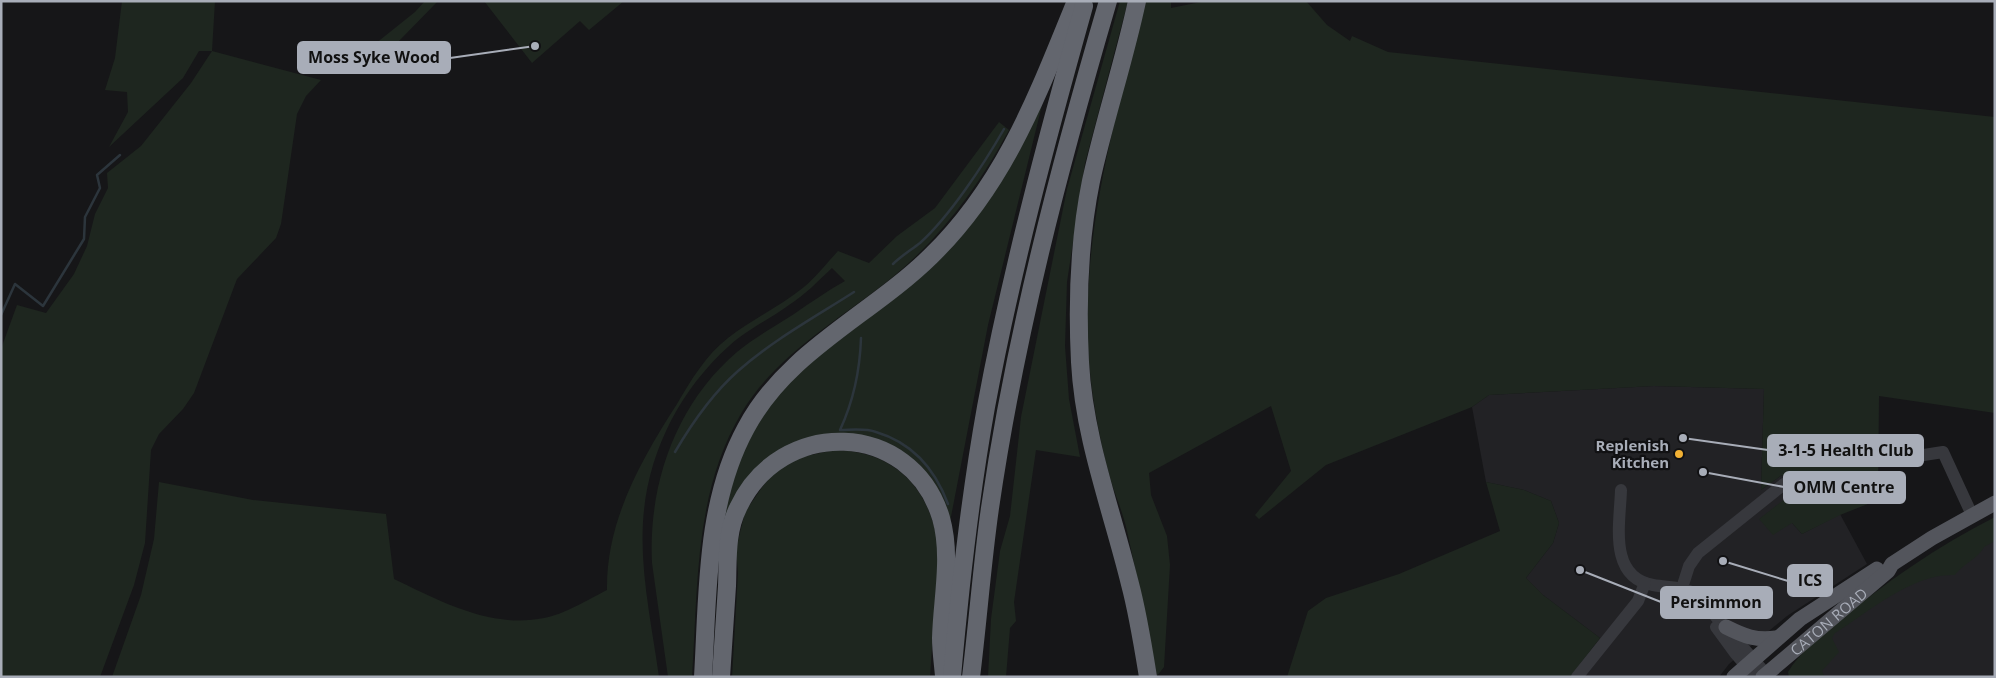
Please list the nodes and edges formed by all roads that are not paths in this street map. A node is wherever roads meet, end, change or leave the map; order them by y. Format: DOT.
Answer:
graph roads {
  1 [pos="1076,1"];
  2 [pos="1085,1"];
  3 [pos="1108,1"];
  4 [pos="1137,1"];
  5 [pos="1898,454"];
  6 [pos="1784,484"];
  7 [pos="1621,490"];
  8 [pos="1995,503"];
  9 [pos="1972,515"];
  10 [pos="1892,564"];
  11 [pos="1645,583"];
  12 [pos="1682,588"];
  13 [pos="1711,610"];
  14 [pos="1726,627"];
  15 [pos="1776,638"];
  16 [pos="1756,671"];
  17 [pos="703,677"];
  18 [pos="721,677"];
  19 [pos="944,677"];
  20 [pos="952,677"];
  21 [pos="971,677"];
  22 [pos="1148,677"];
  23 [pos="1577,677"];
  24 [pos="1734,677"];
  1 -- 17 [label="highway"];
  2 -- 20 [label="highway"];
  3 -- 21 [label="highway"];
  4 -- 22 [label="highway"];
  5 -- 9 [label="street"];
  6 -- 12 [label="street"];
  7 -- 11 [label="street"];
  8 -- 9 [label="main road, CATON ROAD"];
  9 -- 10 [label="main road, CATON ROAD"];
  10 -- 15 [label="main road, CATON ROAD"];
  10 -- 16 [label="main road, CATON ROAD"];
  11 -- 12 [label="street"];
  11 -- 23 [label="street"];
  12 -- 13 [label="street"];
  13 -- 14 [label="street"];
  13 -- 16 [label="street"];
  14 -- 15 [label="main road"];
  14 -- 16 [label="street"];
  15 -- 16 [label="main road, CATON ROAD"];
  16 -- 24 [label="main road, CATON ROAD"];
  18 -- 19 [label="highway"];
}
